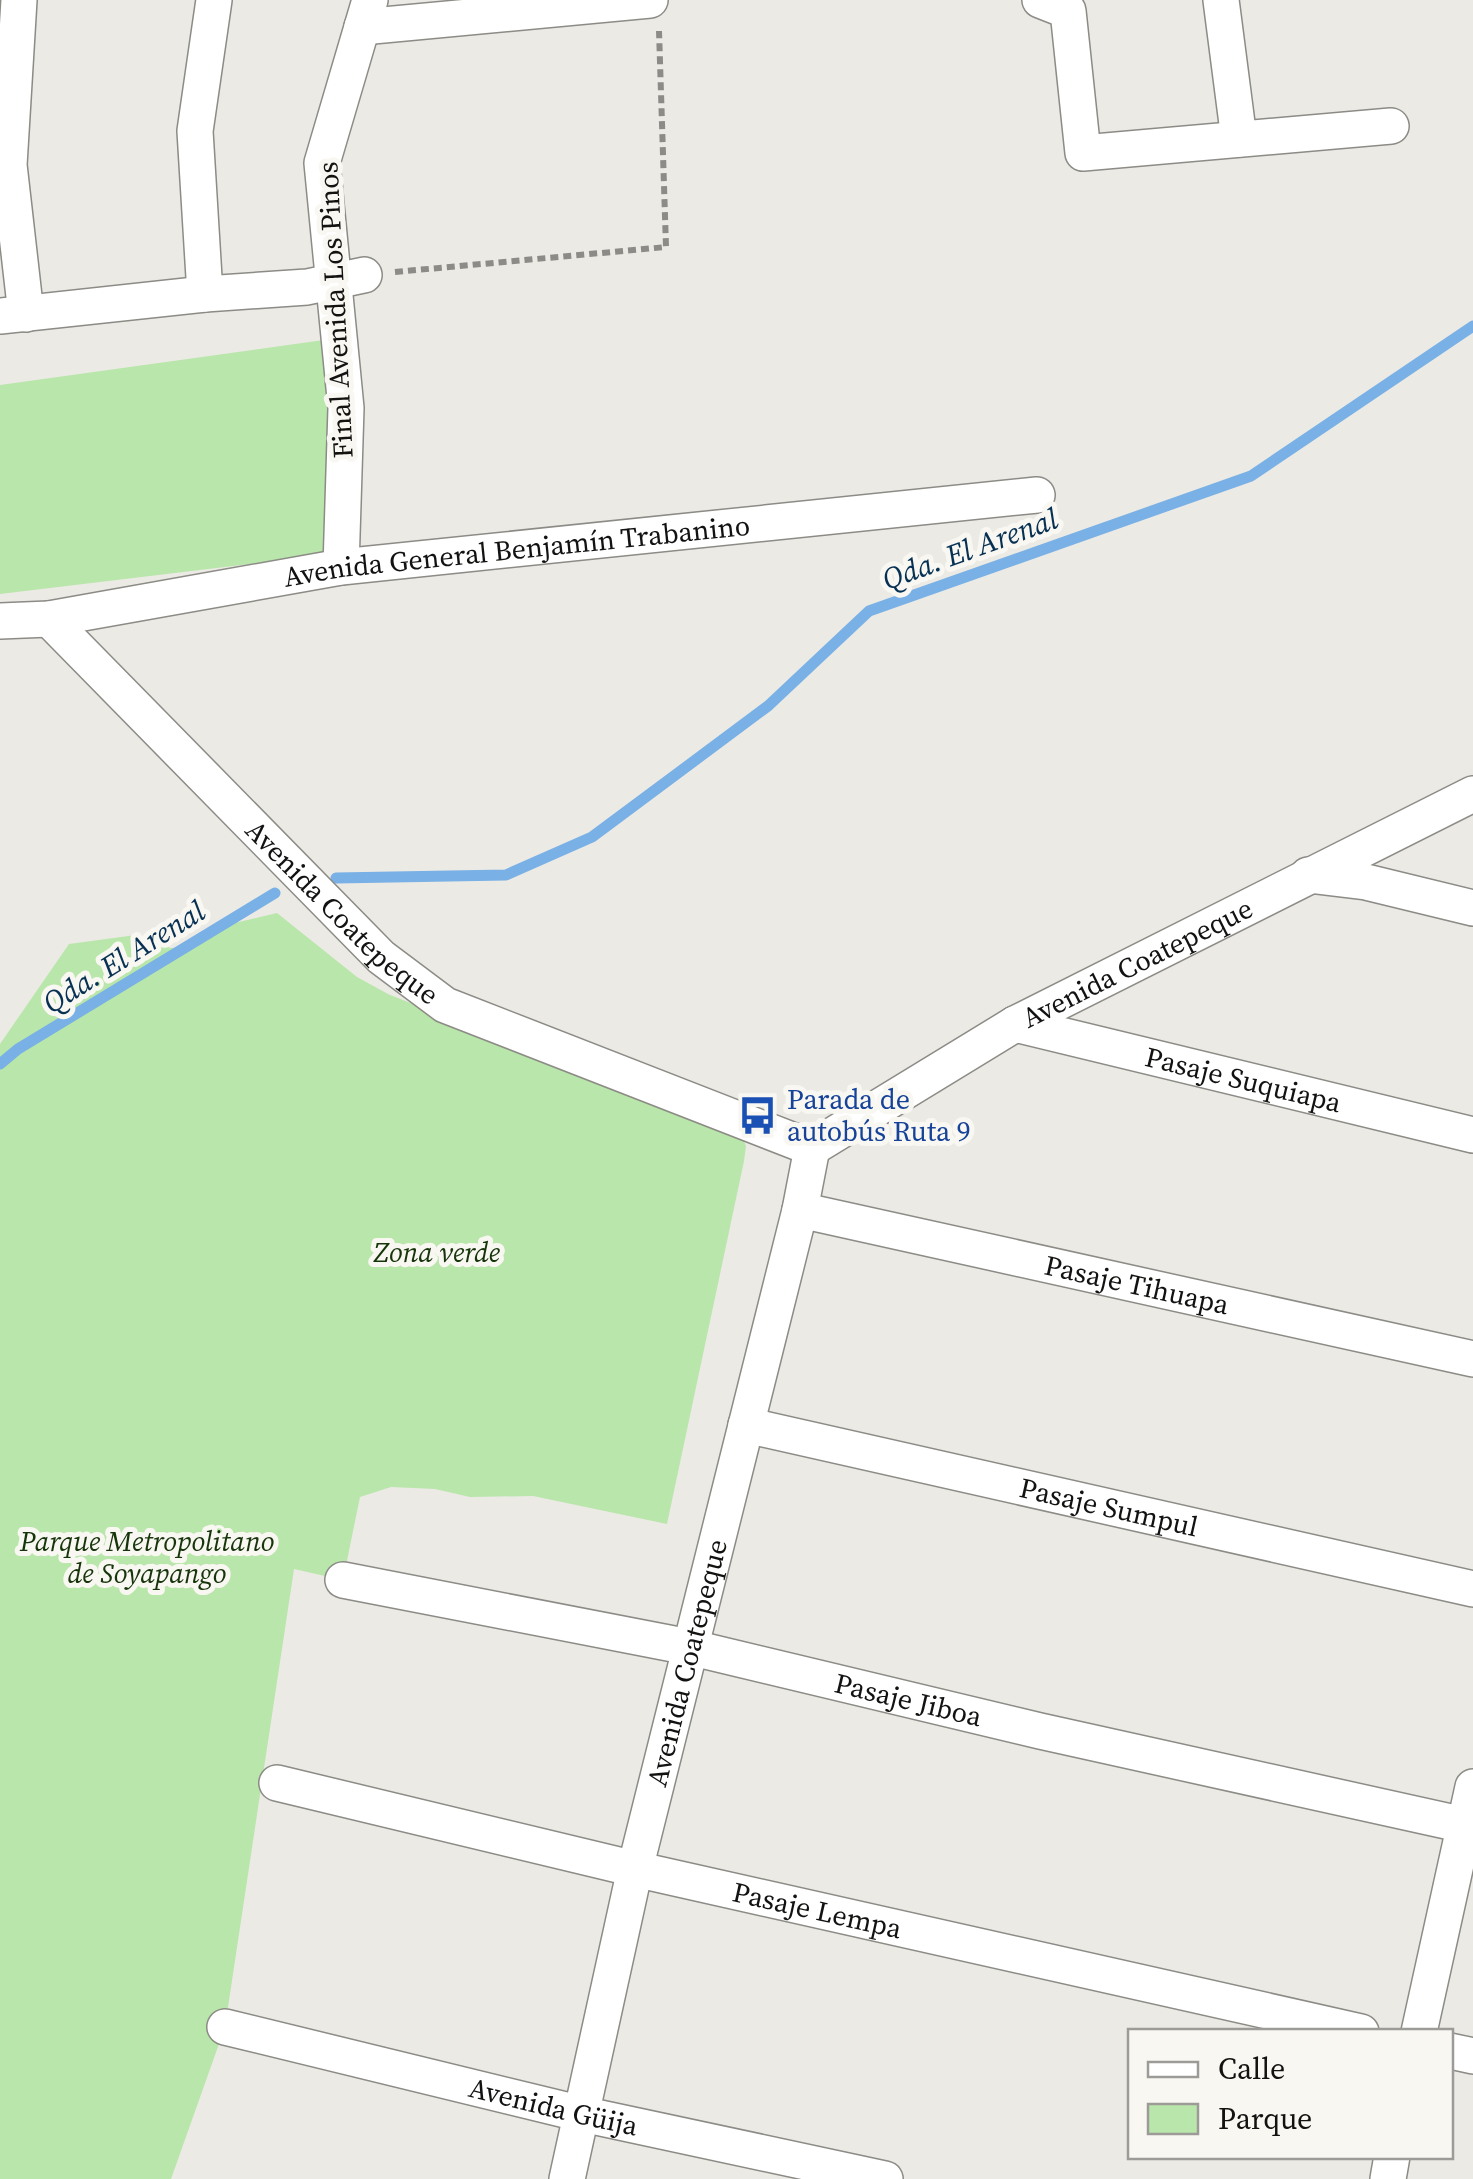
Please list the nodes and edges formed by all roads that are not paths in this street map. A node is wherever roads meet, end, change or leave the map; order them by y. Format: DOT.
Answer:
graph roads {
  1 [pos="19,0"];
  2 [pos="214,0"];
  3 [pos="1040,0"];
  4 [pos="1221,0"];
  5 [pos="654,9"];
  6 [pos="366,13"];
  7 [pos="1391,126"];
  8 [pos="1239,139"];
  9 [pos="348,278"];
  10 [pos="205,294"];
  11 [pos="13,315"];
  12 [pos="1037,495"];
  13 [pos="341,567"];
  14 [pos="50,619"];
  15 [pos="0,621"];
  16 [pos="1473,794"];
  17 [pos="1307,875"];
  18 [pos="1473,908"];
  19 [pos="1016,1024"];
  20 [pos="1473,1135"];
  21 [pos="812,1148"];
  22 [pos="800,1210"];
  23 [pos="1473,1359"];
  24 [pos="746,1425"];
  25 [pos="343,1580"];
  26 [pos="1473,1589"];
  27 [pos="689,1647"];
  28 [pos="277,1782"];
  29 [pos="1473,1787"];
  30 [pos="1469,1826"];
  31 [pos="635,1869"];
  32 [pos="224,2027"];
  33 [pos="1348,2029"];
  34 [pos="1419,2029"];
  35 [pos="582,2114"];
  36 [pos="568,2179"];
  37 [pos="885,2179"];
  1 -- 11 [label="street"];
  2 -- 10 [label="street"];
  3 -- 8 [label="street"];
  4 -- 8 [label="street"];
  5 -- 6 [label="street"];
  6 -- 9 [label="street, Final Avenida Los Pinos"];
  7 -- 8 [label="street"];
  9 -- 10 [label="street"];
  9 -- 13 [label="street, Final Avenida Los Pinos"];
  10 -- 11 [label="street"];
  12 -- 13 [label="street, Avenida General Benjamín Trabanino"];
  13 -- 14 [label="street, Avenida General Benjamín Trabanino"];
  14 -- 15 [label="street, Avenida General Benjamín Trabanino"];
  14 -- 21 [label="street, Avenida Coatepeque"];
  16 -- 17 [label="street, Avenida Coatepeque"];
  17 -- 18 [label="street"];
  17 -- 19 [label="street, Avenida Coatepeque"];
  19 -- 20 [label="street, Pasaje Suquiapa"];
  19 -- 21 [label="street, Avenida Coatepeque"];
  21 -- 22 [label="street, Avenida Coatepeque"];
  22 -- 23 [label="street, Pasaje Tihuapa"];
  22 -- 24 [label="street, Avenida Coatepeque"];
  24 -- 26 [label="street, Pasaje Sumpul"];
  24 -- 27 [label="street, Avenida Coatepeque"];
  25 -- 27 [label="street, Pasaje Jiboa"];
  27 -- 30 [label="street, Pasaje Jiboa"];
  27 -- 31 [label="street, Avenida Coatepeque"];
  28 -- 31 [label="street, Pasaje Lempa"];
  29 -- 30 [label="street"];
  30 -- 34 [label="street"];
  31 -- 33 [label="street, Pasaje Lempa"];
  31 -- 35 [label="street, Avenida Coatepeque"];
  32 -- 35 [label="street, Avenida Güija"];
  35 -- 36 [label="street, Avenida Coatepeque"];
  35 -- 37 [label="street, Avenida Güija"];
}
